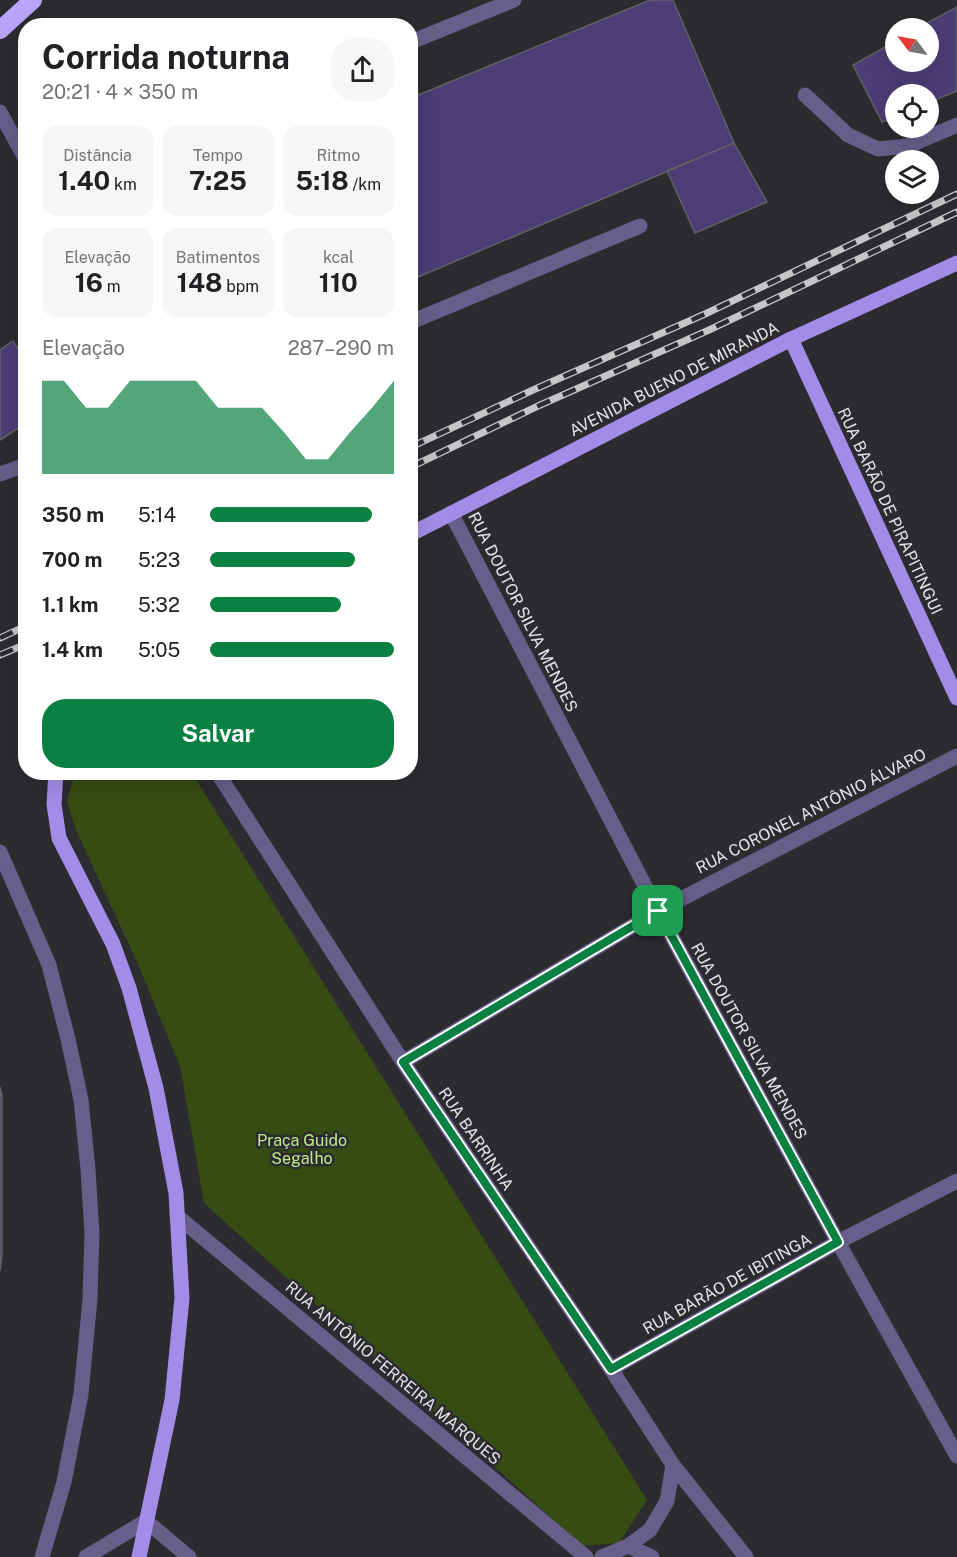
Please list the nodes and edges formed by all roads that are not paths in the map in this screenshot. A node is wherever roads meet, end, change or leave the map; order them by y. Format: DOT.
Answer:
graph roads {
  1 [pos="33,0"];
  2 [pos="514,0"];
  3 [pos="5,25"];
  4 [pos="418,39"];
  5 [pos="805,95"];
  6 [pos="0,112"];
  7 [pos="957,125"];
  8 [pos="18,145"];
  9 [pos="640,226"];
  10 [pos="957,263"];
  11 [pos="418,319"];
  12 [pos="791,339"];
  13 [pos="18,468"];
  14 [pos="0,474"];
  15 [pos="451,513"];
  16 [pos="418,530"];
  17 [pos="957,698"];
  18 [pos="957,756"];
  19 [pos="56,780"];
  20 [pos="222,780"];
  21 [pos="0,852"];
  22 [pos="658,911"];
  23 [pos="403,1062"];
  24 [pos="957,1181"];
  25 [pos="177,1216"];
  26 [pos="838,1242"];
  27 [pos="611,1369"];
  28 [pos="957,1456"];
  29 [pos="673,1465"];
  30 [pos="146,1521"];
  31 [pos="628,1546"];
  32 [pos="42,1557"];
  33 [pos="86,1557"];
  34 [pos="139,1557"];
  35 [pos="189,1557"];
  36 [pos="586,1557"];
  37 [pos="602,1557"];
  38 [pos="652,1557"];
  39 [pos="746,1557"];
  1 -- 3 [label="highway"];
  2 -- 4 [label="street"];
  5 -- 7 [label="street"];
  6 -- 8 [label="street"];
  9 -- 11 [label="street"];
  10 -- 12 [label="main road, AVENIDA BUENO DE MIRANDA"];
  12 -- 15 [label="main road, AVENIDA BUENO DE MIRANDA"];
  12 -- 17 [label="main road, RUA BARÃO DE PIRAPITINGUI"];
  13 -- 14 [label="street"];
  15 -- 16 [label="main road, AVENIDA BUENO DE MIRANDA"];
  15 -- 22 [label="street, RUA DOUTOR SILVA MENDES"];
  18 -- 22 [label="street, RUA CORONEL ANTÔNIO ÁLVARO"];
  19 -- 25 [label="main road"];
  20 -- 23 [label="street, RUA BARRINHA"];
  21 -- 32 [label="street"];
  22 -- 23 [label="street, RUA CORONEL ANTÔNIO ÁLVARO"];
  22 -- 26 [label="street, RUA DOUTOR SILVA MENDES"];
  23 -- 27 [label="street, RUA BARRINHA"];
  24 -- 26 [label="street, RUA BARÃO DE IBITINGA"];
  25 -- 30 [label="main road"];
  25 -- 36 [label="street, RUA ANTÔNIO FERREIRA MARQUES"];
  26 -- 27 [label="street, RUA BARÃO DE IBITINGA"];
  26 -- 28 [label="street, RUA DOUTOR SILVA MENDES"];
  27 -- 29 [label="street, RUA BARRINHA"];
  29 -- 31 [label="street"];
  29 -- 39 [label="street, RUA BARRINHA"];
  30 -- 33 [label="street"];
  30 -- 34 [label="main road"];
  30 -- 35 [label="street"];
  31 -- 37 [label="street"];
  31 -- 38 [label="street"];
}
